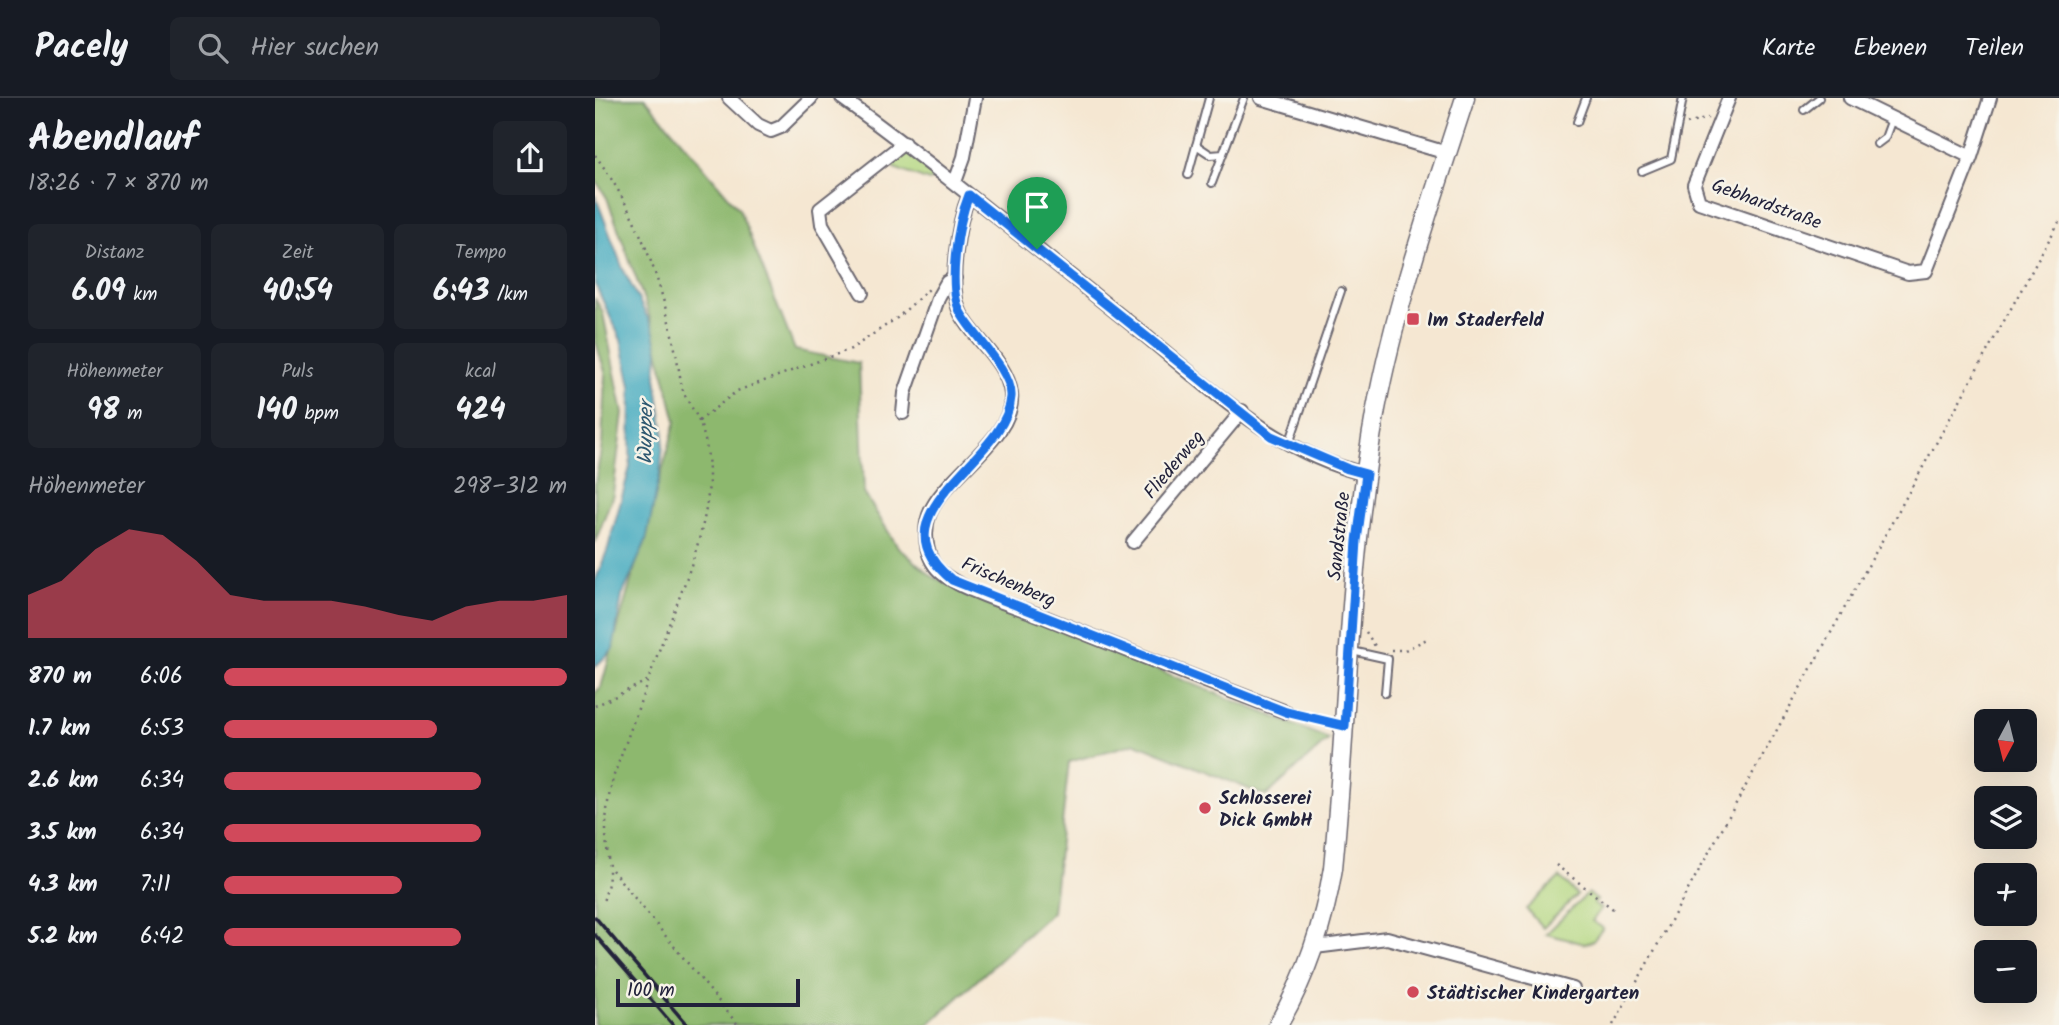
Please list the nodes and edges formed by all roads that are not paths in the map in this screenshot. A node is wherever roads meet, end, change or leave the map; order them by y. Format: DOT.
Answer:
graph roads {
  1 [pos="729,98"];
  2 [pos="811,98"];
  3 [pos="842,98"];
  4 [pos="975,98"];
  5 [pos="1209,98"];
  6 [pos="1244,98"];
  7 [pos="1261,98"];
  8 [pos="1465,98"];
  9 [pos="1586,98"];
  10 [pos="1683,98"];
  11 [pos="1730,98"];
  12 [pos="1819,98"];
  13 [pos="1850,98"];
  14 [pos="1990,98"];
  15 [pos="1804,110"];
  16 [pos="1892,119"];
  17 [pos="1577,122"];
  18 [pos="904,143"];
  19 [pos="1877,144"];
  20 [pos="1196,145"];
  21 [pos="1447,153"];
  22 [pos="1223,154"];
  23 [pos="1971,158"];
  24 [pos="1642,171"];
  25 [pos="1188,175"];
  26 [pos="955,182"];
  27 [pos="1212,183"];
  28 [pos="969,195"];
  29 [pos="955,278"];
  30 [pos="1341,291"];
  31 [pos="862,293"];
  32 [pos="1242,411"];
  33 [pos="903,413"];
  34 [pos="1288,446"];
  35 [pos="1366,474"];
  36 [pos="1133,542"];
  37 [pos="1350,651"];
  38 [pos="1385,693"];
  39 [pos="1286,712"];
  40 [pos="1315,947"];
  41 [pos="1573,989"];
  42 [pos="1278,1025"];
  1 -- 2 [label="street"];
  3 -- 18 [label="street"];
  4 -- 26 [label="street"];
  5 -- 20 [label="lane"];
  6 -- 22 [label="lane"];
  7 -- 21 [label="street"];
  8 -- 21 [label="street, Sandstraße"];
  9 -- 17 [label="lane"];
  10 -- 24 [label="lane"];
  11 -- 23 [label="street, Gebhardstraße"];
  12 -- 15 [label="lane"];
  13 -- 16 [label="street"];
  14 -- 23 [label="street"];
  16 -- 19 [label="lane"];
  16 -- 23 [label="street"];
  18 -- 26 [label="street"];
  18 -- 31 [label="street"];
  20 -- 22 [label="lane"];
  20 -- 25 [label="lane"];
  21 -- 35 [label="street, Sandstraße"];
  22 -- 27 [label="lane"];
  26 -- 28 [label="street"];
  28 -- 29 [label="street, Frischenberg"];
  28 -- 32 [label="street"];
  29 -- 33 [label="street, Frischenberg"];
  29 -- 39 [label="street, Frischenberg"];
  30 -- 34 [label="lane"];
  32 -- 34 [label="street"];
  32 -- 36 [label="street, Fliederweg"];
  34 -- 35 [label="street"];
  35 -- 37 [label="street, Sandstraße"];
  37 -- 38 [label="lane"];
  37 -- 40 [label="street, Sandstraße"];
  40 -- 41 [label="street"];
  40 -- 42 [label="street, Sandstraße"];
}
